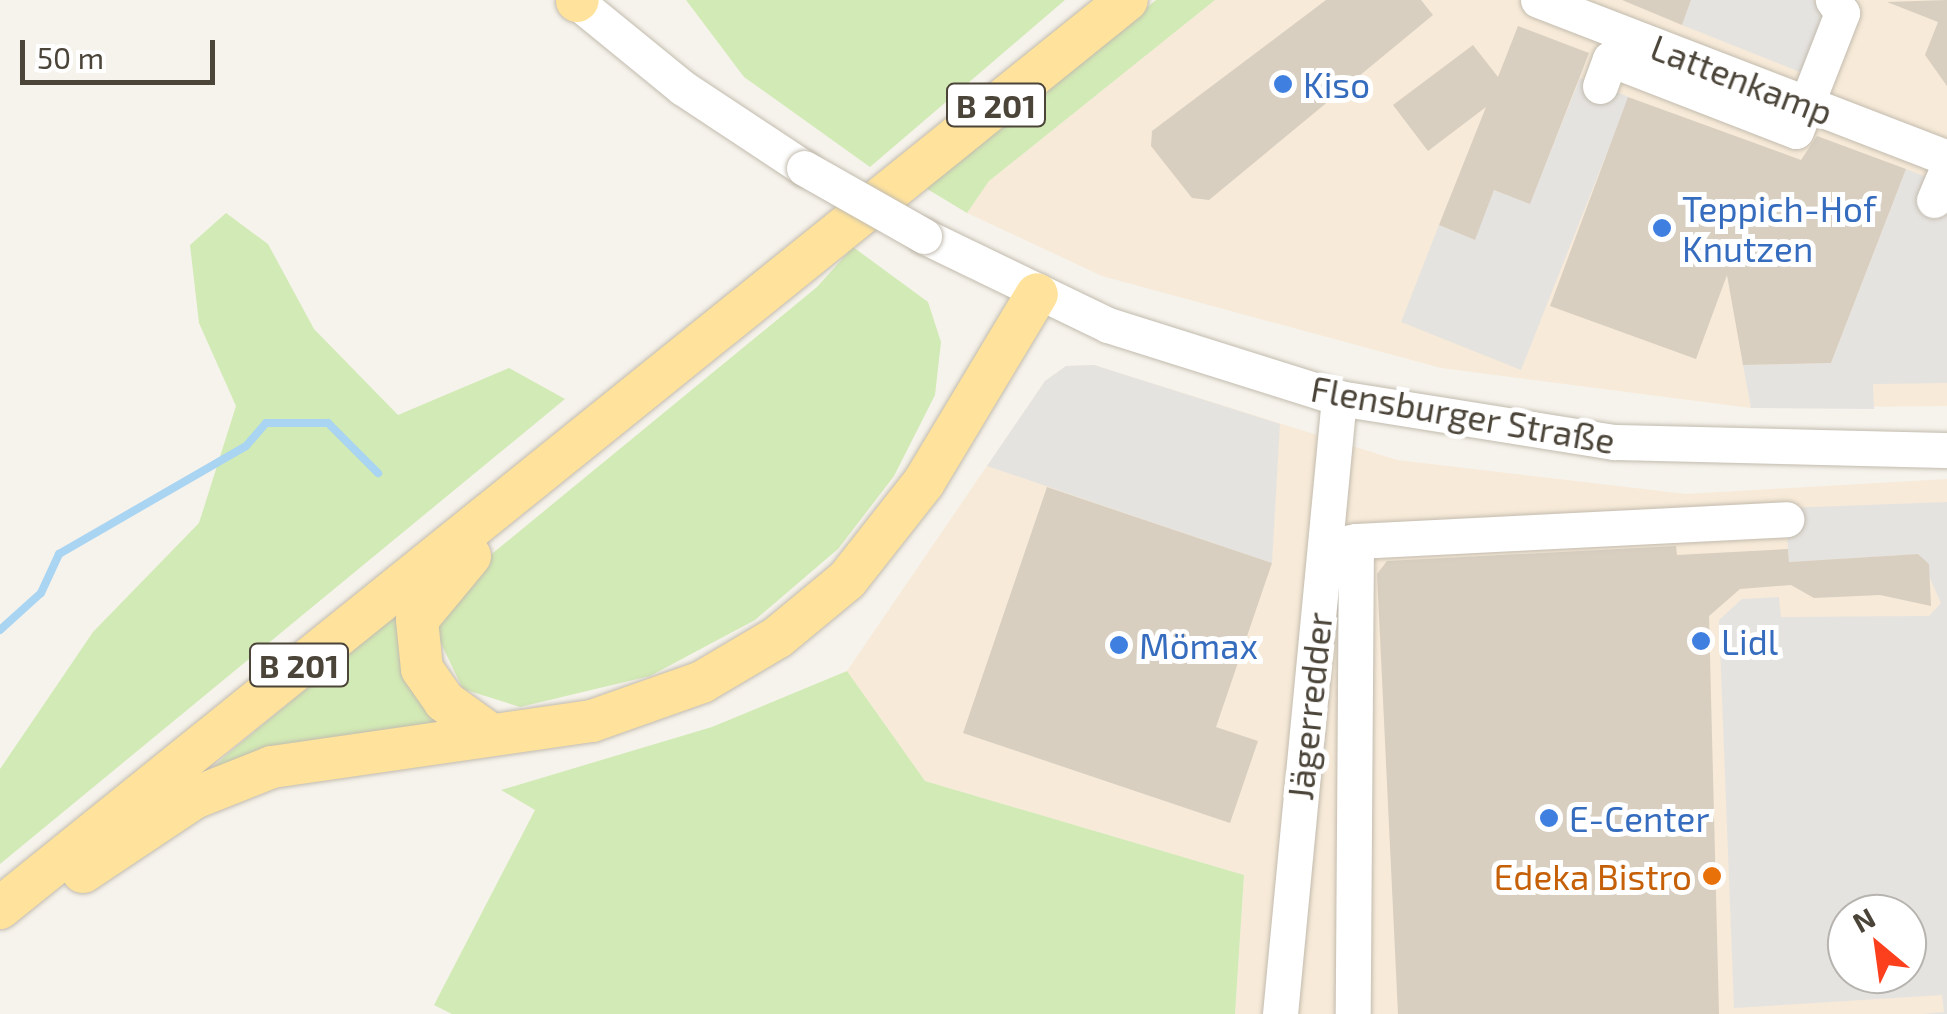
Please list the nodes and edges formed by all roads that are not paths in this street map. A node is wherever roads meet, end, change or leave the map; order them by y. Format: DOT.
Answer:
graph roads {
  1 [pos="577,0"];
  2 [pos="1127,0"];
  3 [pos="1538,0"];
  4 [pos="1833,0"];
  5 [pos="1600,86"];
  6 [pos="1807,104"];
  7 [pos="1947,158"];
  8 [pos="1037,294"];
  9 [pos="1339,398"];
  10 [pos="587,432"];
  11 [pos="1947,450"];
  12 [pos="1911,452"];
  13 [pos="1947,466"];
  14 [pos="1786,519"];
  15 [pos="1340,544"];
  16 [pos="487,732"];
  17 [pos="6,903"];
  18 [pos="1280,1014"];
  19 [pos="1353,1014"];
  1 -- 8 [label="street, Flensburger Straße, bridge"];
  2 -- 10 [label="main road, B 201"];
  3 -- 6 [label="street, Lattenkamp"];
  4 -- 6 [label="street"];
  5 -- 6 [label="street"];
  6 -- 7 [label="street, Lattenkamp"];
  8 -- 9 [label="street, Flensburger Straße"];
  8 -- 16 [label="main road"];
  9 -- 12 [label="street, Flensburger Straße"];
  9 -- 15 [label="street, Jägerredder"];
  10 -- 16 [label="main road"];
  10 -- 17 [label="main road, B 201"];
  11 -- 12 [label="street, Flensburger Straße"];
  12 -- 13 [label="street, Flensburger Straße"];
  14 -- 15 [label="street"];
  15 -- 18 [label="street, Jägerredder"];
  15 -- 19 [label="street"];
  16 -- 17 [label="main road"];
}
